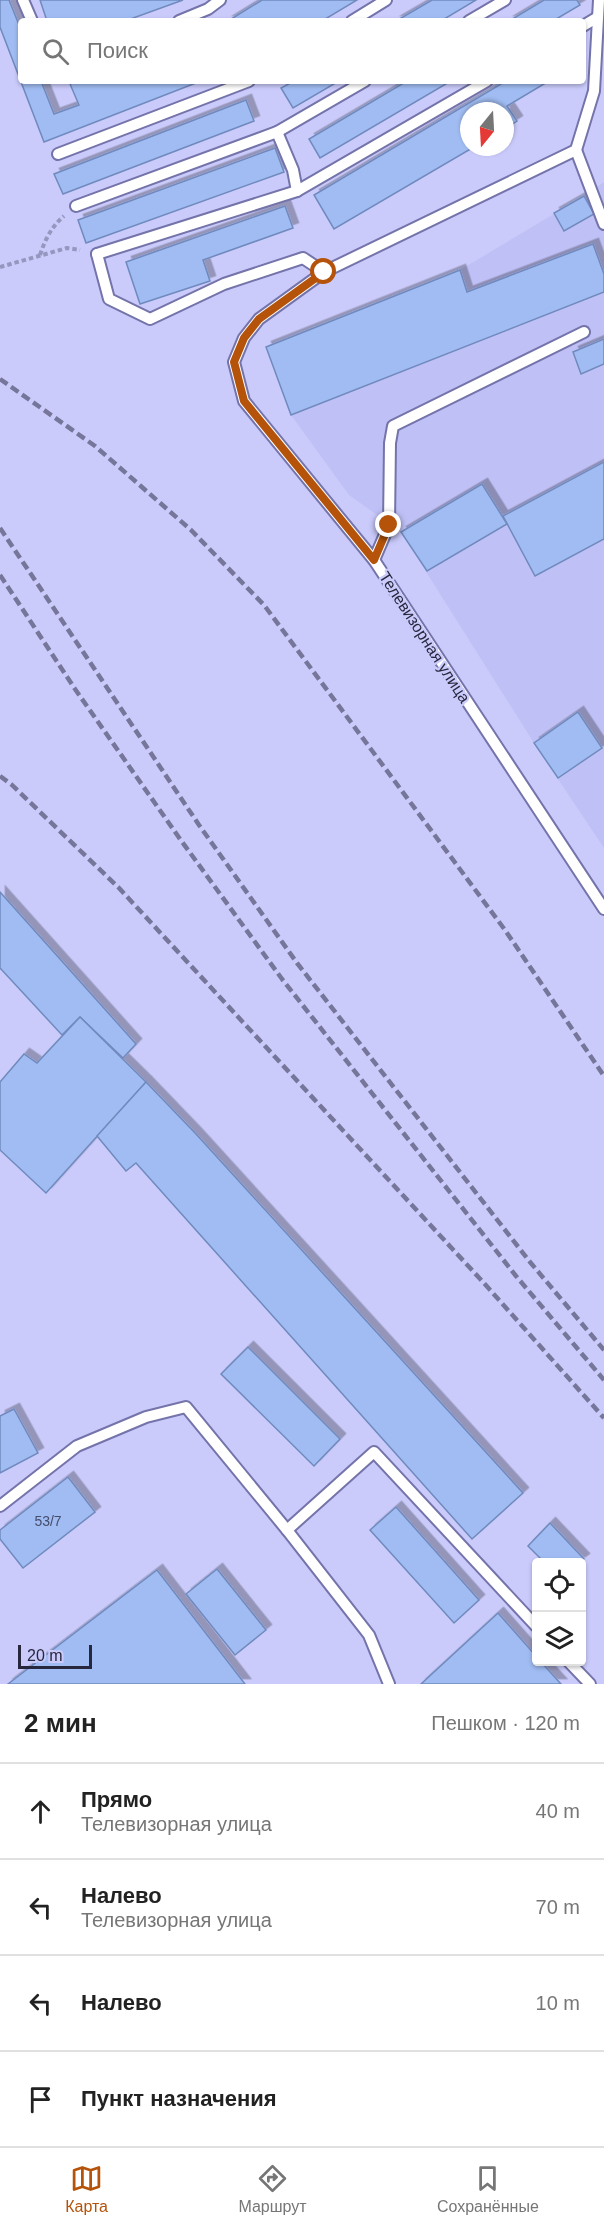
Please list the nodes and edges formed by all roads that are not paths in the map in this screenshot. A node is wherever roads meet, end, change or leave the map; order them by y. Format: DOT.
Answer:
graph roads {
  1 [pos="23,0"];
  2 [pos="220,0"];
  3 [pos="386,0"];
  4 [pos="505,0"];
  5 [pos="599,0"];
  6 [pos="598,17"];
  7 [pos="31,18"];
  8 [pos="186,18"];
  9 [pos="357,18"];
  10 [pos="474,18"];
  11 [pos="586,24"];
  12 [pos="241,84"];
  13 [pos="360,84"];
  14 [pos="482,84"];
  15 [pos="599,92"];
  16 [pos="277,132"];
  17 [pos="576,150"];
  18 [pos="58,154"];
  19 [pos="297,190"];
  20 [pos="76,206"];
  21 [pos="604,224"];
  22 [pos="324,272"];
  23 [pos="584,332"];
  24 [pos="374,560"];
  25 [pos="603,907"];
  26 [pos="0,1506"];
  27 [pos="287,1530"];
  28 [pos="532,1621"];
  29 [pos="573,1666"];
  30 [pos="389,1684"];
  31 [pos="590,1684"];
  1 -- 7 [label="lane"];
  2 -- 8 [label="lane"];
  3 -- 9 [label="lane"];
  4 -- 10 [label="lane"];
  5 -- 6 [label="lane"];
  6 -- 11 [label="lane"];
  6 -- 15 [label="lane"];
  12 -- 18 [label="lane"];
  13 -- 16 [label="lane"];
  14 -- 19 [label="lane"];
  15 -- 17 [label="lane"];
  16 -- 19 [label="lane"];
  16 -- 20 [label="lane"];
  17 -- 21 [label="lane"];
  17 -- 22 [label="lane, Телевизорная улица"];
  19 -- 22 [label="lane"];
  22 -- 24 [label="lane, Телевизорная улица"];
  23 -- 24 [label="lane"];
  24 -- 25 [label="lane, Телевизорная улица"];
  26 -- 27 [label="lane"];
  27 -- 28 [label="lane"];
  27 -- 30 [label="lane"];
  29 -- 31 [label="lane"];
}
